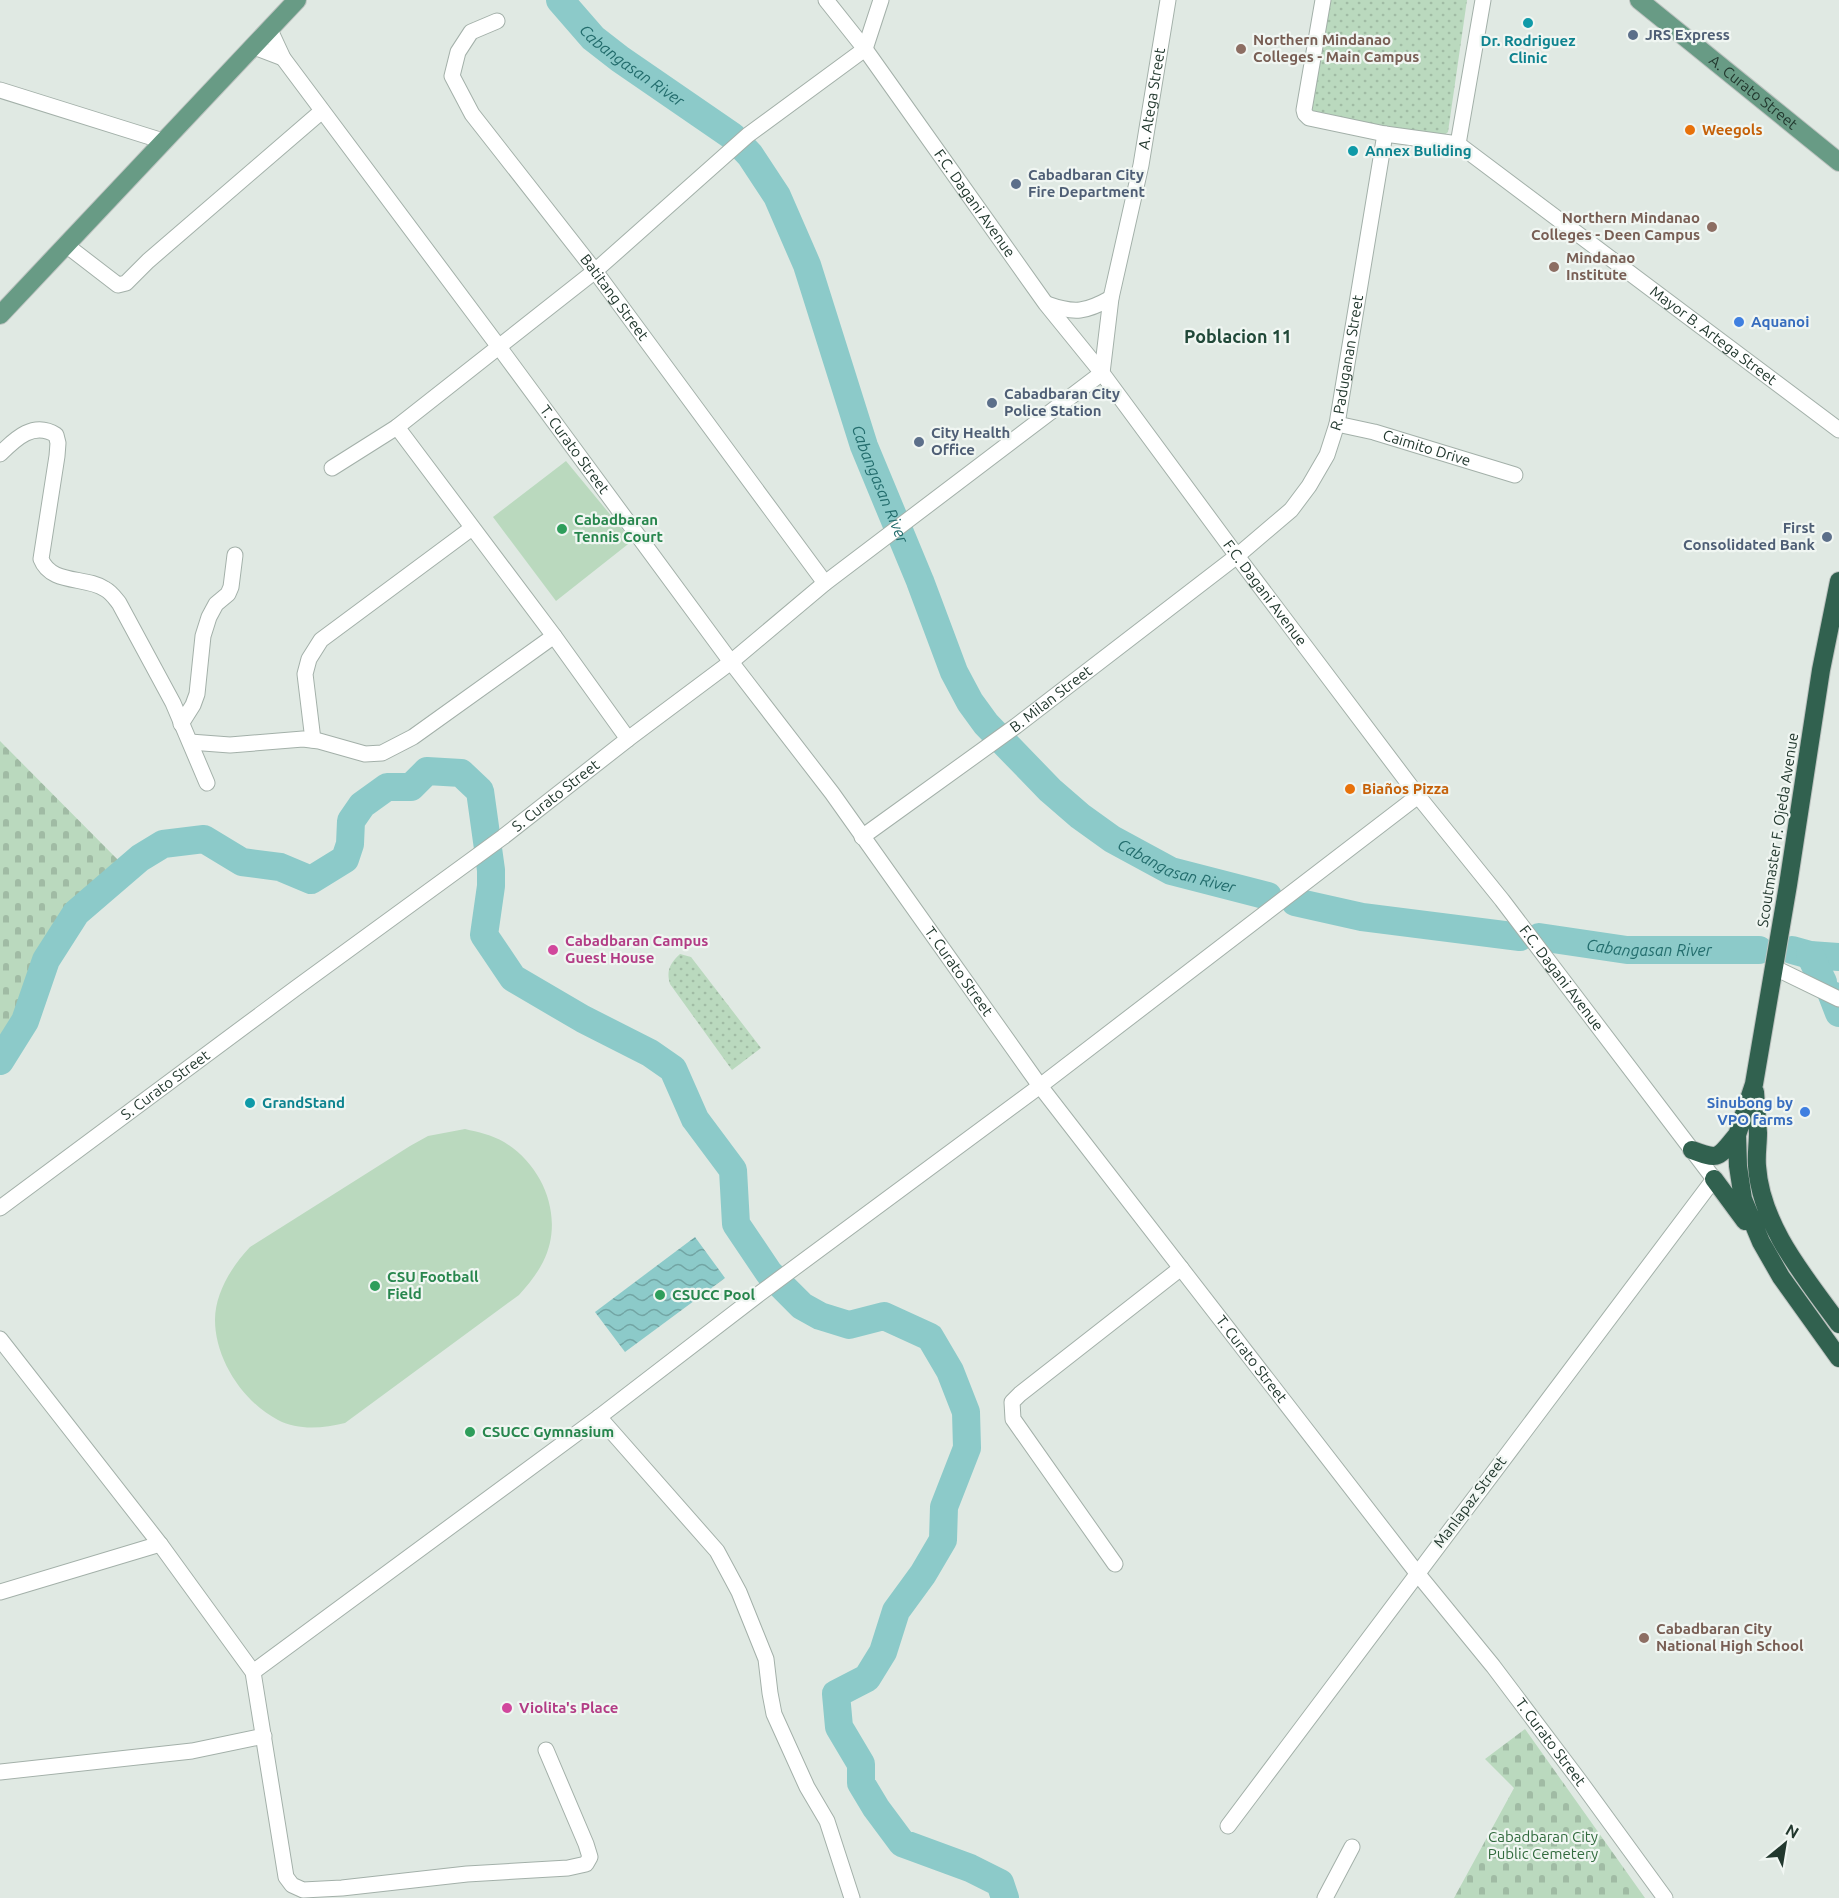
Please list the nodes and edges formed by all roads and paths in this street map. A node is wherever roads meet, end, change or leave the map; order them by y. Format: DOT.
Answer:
graph roads {
  1 [pos="297,0"];
  2 [pos="826,0"];
  3 [pos="881,0"];
  4 [pos="1168,0"];
  5 [pos="1323,0"];
  6 [pos="1484,0"];
  7 [pos="1639,0"];
  8 [pos="497,21"];
  9 [pos="270,30"];
  10 [pos="254,47"];
  11 [pos="866,49"];
  12 [pos="283,58"];
  13 [pos="0,90"];
  14 [pos="322,111"];
  15 [pos="1385,134"];
  16 [pos="163,141"];
  17 [pos="1458,144"];
  18 [pos="1839,162"];
  19 [pos="66,245"];
  20 [pos="595,271"];
  21 [pos="1112,298"];
  22 [pos="1046,304"];
  23 [pos="0,315"];
  24 [pos="499,347"];
  25 [pos="1102,374"];
  26 [pos="1337,424"];
  27 [pos="397,427"];
  28 [pos="1839,430"];
  29 [pos="0,454"];
  30 [pos="332,468"];
  31 [pos="1515,475"];
  32 [pos="471,528"];
  33 [pos="235,555"];
  34 [pos="1237,556"];
  35 [pos="1839,581"];
  36 [pos="825,583"];
  37 [pos="1835,629"];
  38 [pos="554,636"];
  39 [pos="731,662"];
  40 [pos="181,724"];
  41 [pos="628,739"];
  42 [pos="313,740"];
  43 [pos="190,742"];
  44 [pos="207,783"];
  45 [pos="1418,796"];
  46 [pos="862,837"];
  47 [pos="1773,967"];
  48 [pos="1839,999"];
  49 [pos="1754,1084"];
  50 [pos="1040,1086"];
  51 [pos="1737,1135"];
  52 [pos="1692,1150"];
  53 [pos="1714,1179"];
  54 [pos="0,1208"];
  55 [pos="1761,1242"];
  56 [pos="1181,1268"];
  57 [pos="1839,1324"];
  58 [pos="0,1339"];
  59 [pos="1839,1358"];
  60 [pos="599,1417"];
  61 [pos="160,1544"];
  62 [pos="1115,1564"];
  63 [pos="1417,1573"];
  64 [pos="0,1592"];
  65 [pos="253,1672"];
  66 [pos="264,1736"];
  67 [pos="546,1750"];
  68 [pos="0,1772"];
  69 [pos="1228,1826"];
  70 [pos="1352,1847"];
  71 [pos="852,1898"];
  72 [pos="1325,1898"];
  73 [pos="1665,1898"];
  1 -- 9 [label="main road"];
  2 -- 11 [label="street, F.C. Dagani Avenue"];
  3 -- 11 [label="street"];
  4 -- 21 [label="street, A. Atega Street"];
  5 -- 15 [label="street, Mayor B. Artega Street"];
  6 -- 17 [label="street"];
  7 -- 18 [label="main road, A. Curato Street"];
  8 -- 20 [label="street, Batitang Street"];
  9 -- 10 [label="main road"];
  9 -- 12 [label="street, T. Curato Street"];
  10 -- 12 [label="street"];
  10 -- 16 [label="main road"];
  11 -- 20 [label="street"];
  11 -- 22 [label="street, F.C. Dagani Avenue"];
  12 -- 14 [label="street, T. Curato Street"];
  13 -- 16 [label="street"];
  14 -- 19 [label="street"];
  14 -- 24 [label="street, T. Curato Street"];
  15 -- 17 [label="street, Mayor B. Artega Street"];
  15 -- 26 [label="street, R. Paduganan Street"];
  16 -- 19 [label="main road"];
  17 -- 28 [label="street, Mayor B. Artega Street"];
  19 -- 23 [label="main road"];
  20 -- 24 [label="street"];
  20 -- 36 [label="street, Batitang Street"];
  21 -- 22 [label="street"];
  21 -- 25 [label="street, A. Atega Street"];
  22 -- 25 [label="street, F.C. Dagani Avenue"];
  24 -- 27 [label="street"];
  24 -- 39 [label="street, T. Curato Street"];
  25 -- 34 [label="street, F.C. Dagani Avenue"];
  25 -- 36 [label="street, S. Curato Street"];
  26 -- 31 [label="street, Caimito Drive"];
  26 -- 34 [label="street, R. Paduganan Street"];
  27 -- 30 [label="street"];
  27 -- 32 [label="street"];
  29 -- 40 [label="street"];
  32 -- 38 [label="street"];
  32 -- 42 [label="street"];
  33 -- 40 [label="street"];
  34 -- 45 [label="street, F.C. Dagani Avenue"];
  34 -- 46 [label="street, B. Milan Street"];
  35 -- 37 [label="highway, Scoutmaster F. Ojeda Avenue"];
  36 -- 39 [label="street, S. Curato Street"];
  37 -- 47 [label="highway, Scoutmaster F. Ojeda Avenue"];
  38 -- 41 [label="street"];
  38 -- 42 [label="street"];
  39 -- 41 [label="street, S. Curato Street"];
  39 -- 46 [label="street, T. Curato Street"];
  40 -- 43 [label="street"];
  41 -- 54 [label="street, S. Curato Street"];
  42 -- 43 [label="street"];
  43 -- 44 [label="street"];
  45 -- 50 [label="street"];
  45 -- 52 [label="street, F.C. Dagani Avenue"];
  46 -- 50 [label="street, T. Curato Street"];
  47 -- 48 [label="street"];
  47 -- 49 [label="highway, Scoutmaster F. Ojeda Avenue"];
  49 -- 51 [label="highway, Scoutmaster F. Ojeda Avenue"];
  49 -- 57 [label="highway, Scoutmaster F. Ojeda Avenue"];
  50 -- 56 [label="street, T. Curato Street"];
  50 -- 60 [label="street"];
  51 -- 52 [label="highway"];
  51 -- 55 [label="highway, Scoutmaster F. Ojeda Avenue"];
  52 -- 53 [label="street, F.C. Dagani Avenue"];
  53 -- 55 [label="highway"];
  53 -- 63 [label="street, Manlapaz Street"];
  55 -- 59 [label="highway, Scoutmaster F. Ojeda Avenue"];
  56 -- 62 [label="street"];
  56 -- 63 [label="street, T. Curato Street"];
  58 -- 61 [label="street"];
  60 -- 65 [label="street"];
  60 -- 71 [label="street"];
  61 -- 64 [label="street"];
  61 -- 65 [label="street"];
  63 -- 69 [label="street, Manlapaz Street"];
  63 -- 73 [label="street, T. Curato Street"];
  65 -- 66 [label="street"];
  66 -- 67 [label="street"];
  66 -- 68 [label="street"];
  70 -- 72 [label="street"];
}
